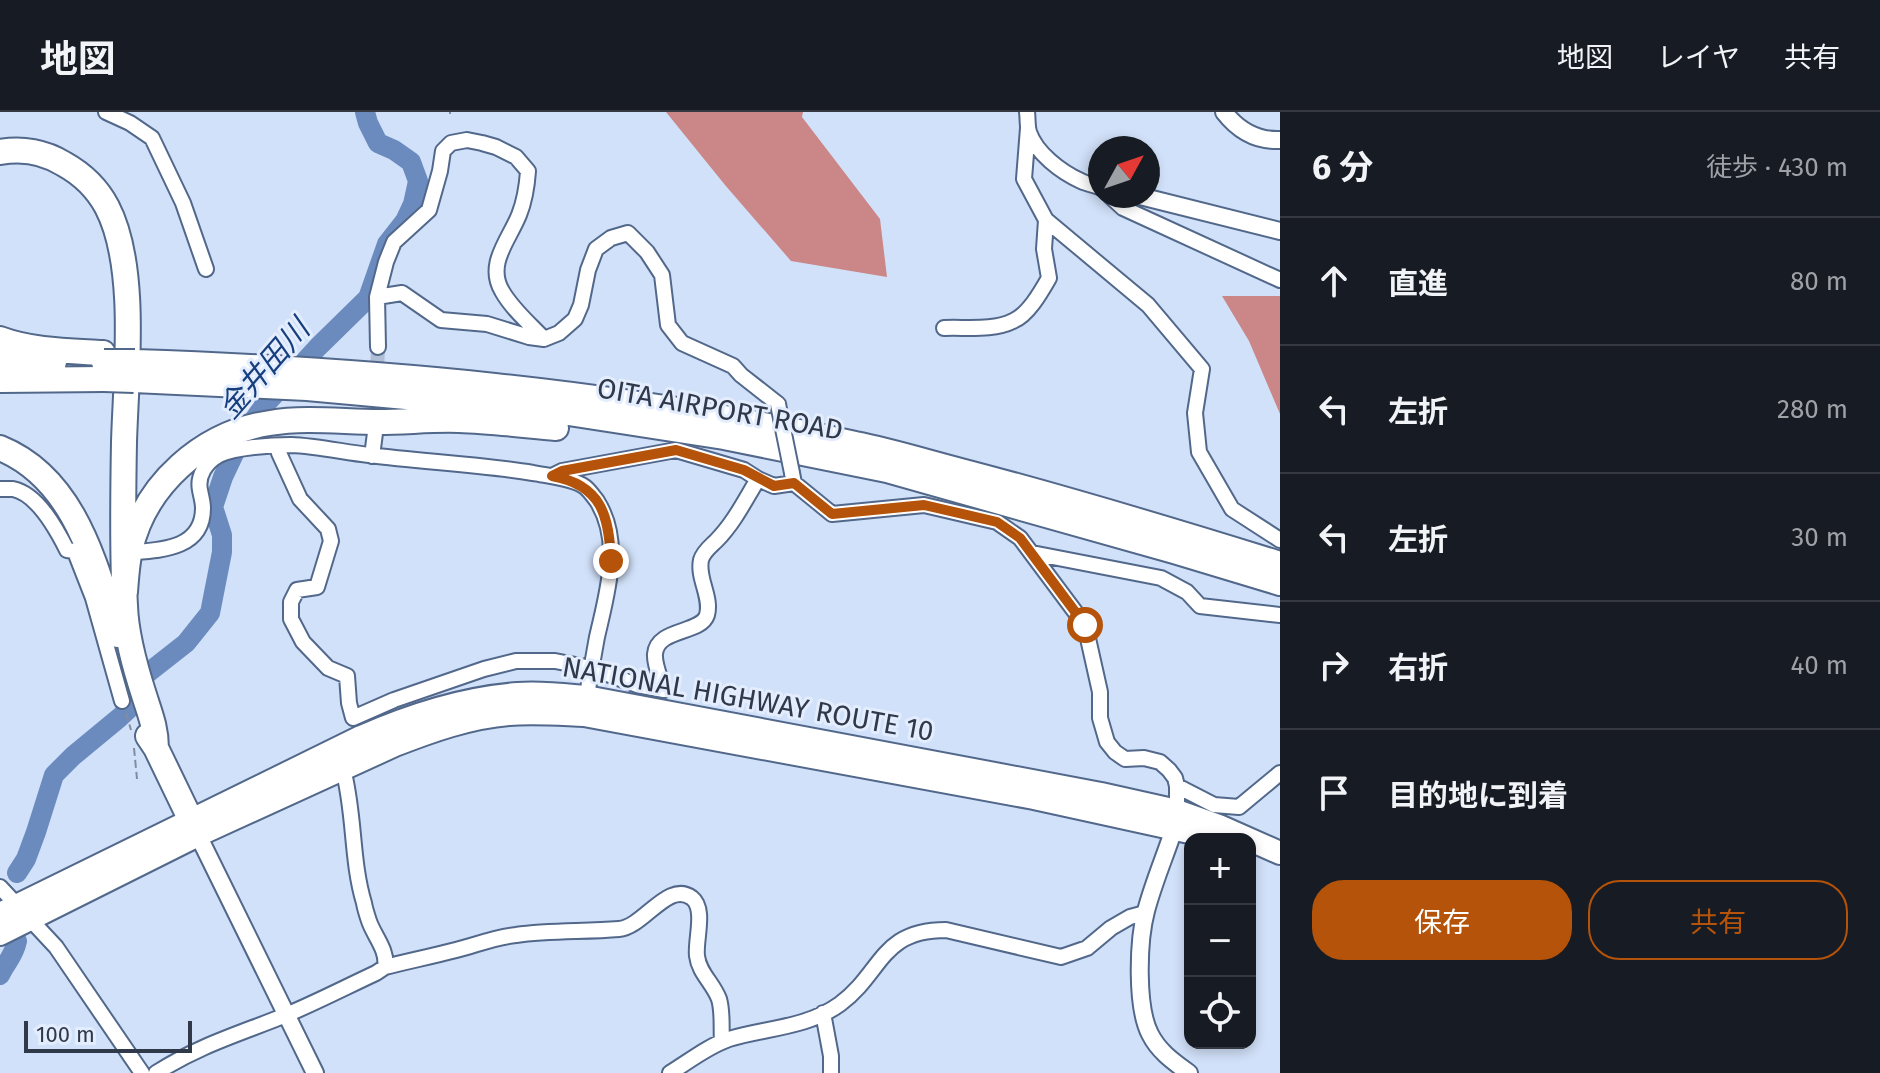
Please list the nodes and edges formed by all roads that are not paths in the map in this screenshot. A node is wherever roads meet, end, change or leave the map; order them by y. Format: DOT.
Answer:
graph roads {
  1 [pos="106,112"];
  2 [pos="1027,112"];
  3 [pos="1224,112"];
  4 [pos="130,117"];
  5 [pos="1028,128"];
  6 [pos="1280,140"];
  7 [pos="0,152"];
  8 [pos="0,166"];
  9 [pos="1088,184"];
  10 [pos="1160,201"];
  11 [pos="1123,208"];
  12 [pos="1046,220"];
  13 [pos="1280,231"];
  14 [pos="206,269"];
  15 [pos="1280,280"];
  16 [pos="377,297"];
  17 [pos="944,328"];
  18 [pos="0,339"];
  19 [pos="544,339"];
  20 [pos="378,347"];
  21 [pos="0,362"];
  22 [pos="103,365"];
  23 [pos="0,380"];
  24 [pos="313,380"];
  25 [pos="375,433"];
  26 [pos="273,434"];
  27 [pos="234,445"];
  28 [pos="0,448"];
  29 [pos="372,456"];
  30 [pos="887,470"];
  31 [pos="552,476"];
  32 [pos="793,478"];
  33 [pos="758,479"];
  34 [pos="0,490"];
  35 [pos="1280,540"];
  36 [pos="135,552"];
  37 [pos="1032,553"];
  38 [pos="1280,564"];
  39 [pos="1280,583"];
  40 [pos="1280,591"];
  41 [pos="125,592"];
  42 [pos="1277,614"];
  43 [pos="119,639"];
  44 [pos="131,668"];
  45 [pos="591,668"];
  46 [pos="477,672"];
  47 [pos="585,706"];
  48 [pos="133,708"];
  49 [pos="479,709"];
  50 [pos="343,769"];
  51 [pos="1280,773"];
  52 [pos="1177,786"];
  53 [pos="1175,820"];
  54 [pos="195,828"];
  55 [pos="1199,833"];
  56 [pos="1280,853"];
  57 [pos="1256,857"];
  58 [pos="1280,867"];
  59 [pos="0,887"];
  60 [pos="16,913"];
  61 [pos="1145,913"];
  62 [pos="0,934"];
  63 [pos="385,967"];
  64 [pos="823,1013"];
  65 [pos="287,1014"];
  66 [pos="722,1042"];
  67 [pos="142,1073"];
  68 [pos="156,1073"];
  69 [pos="315,1073"];
  70 [pos="670,1073"];
  71 [pos="831,1073"];
  72 [pos="1189,1073"];
  1 -- 4 [label="street"];
  2 -- 5 [label="street"];
  3 -- 6 [label="street"];
  4 -- 14 [label="street"];
  5 -- 9 [label="street"];
  5 -- 12 [label="street"];
  7 -- 41 [label="highway"];
  8 -- 43 [label="highway"];
  10 -- 13 [label="street"];
  11 -- 15 [label="street"];
  12 -- 17 [label="street"];
  12 -- 35 [label="street"];
  16 -- 19 [label="street"];
  16 -- 19 [label="street"];
  16 -- 20 [label="street"];
  18 -- 22 [label="highway"];
  19 -- 32 [label="street, bridge"];
  21 -- 22 [label="highway"];
  22 -- 23 [label="highway"];
  22 -- 24 [label="highway, OITA AIRPORT ROAD, bridge"];
  24 -- 30 [label="highway, OITA AIRPORT ROAD"];
  24 -- 38 [label="highway, OITA AIRPORT ROAD"];
  25 -- 29 [label="street"];
  26 -- 27 [label="highway"];
  26 -- 29 [label="street"];
  26 -- 30 [label="highway"];
  26 -- 46 [label="street"];
  27 -- 36 [label="street"];
  27 -- 41 [label="highway"];
  28 -- 43 [label="highway"];
  29 -- 31 [label="street"];
  30 -- 39 [label="highway, OITA AIRPORT ROAD"];
  31 -- 33 [label="street"];
  31 -- 45 [label="street"];
  32 -- 33 [label="street"];
  32 -- 37 [label="street"];
  33 -- 45 [label="street"];
  34 -- 48 [label="street"];
  37 -- 42 [label="street"];
  37 -- 52 [label="street"];
  40 -- 42 [label="street"];
  41 -- 44 [label="highway"];
  43 -- 44 [label="highway"];
  44 -- 48 [label="highway"];
  45 -- 46 [label="street"];
  45 -- 47 [label="street"];
  46 -- 49 [label="street"];
  47 -- 49 [label="highway, NATIONAL HIGHWAY ROUTE 10"];
  47 -- 53 [label="highway, NATIONAL HIGHWAY ROUTE 10"];
  48 -- 54 [label="highway"];
  49 -- 50 [label="highway, NATIONAL HIGHWAY ROUTE 10"];
  49 -- 54 [label="highway, NATIONAL HIGHWAY ROUTE 10"];
  50 -- 54 [label="highway, NATIONAL HIGHWAY ROUTE 10"];
  50 -- 63 [label="street"];
  51 -- 52 [label="street"];
  52 -- 53 [label="street"];
  53 -- 55 [label="highway, NATIONAL HIGHWAY ROUTE 10"];
  53 -- 56 [label="highway, NATIONAL HIGHWAY ROUTE 10"];
  53 -- 61 [label="street"];
  54 -- 60 [label="highway, NATIONAL HIGHWAY ROUTE 10"];
  54 -- 65 [label="street"];
  57 -- 58 [label="highway"];
  59 -- 60 [label="street"];
  60 -- 62 [label="highway, NATIONAL HIGHWAY ROUTE 10"];
  60 -- 67 [label="street"];
  61 -- 64 [label="street"];
  61 -- 72 [label="street"];
  63 -- 65 [label="street"];
  63 -- 66 [label="street"];
  64 -- 66 [label="street"];
  64 -- 71 [label="street"];
  65 -- 68 [label="street"];
  65 -- 69 [label="street"];
  66 -- 70 [label="street"];
}
